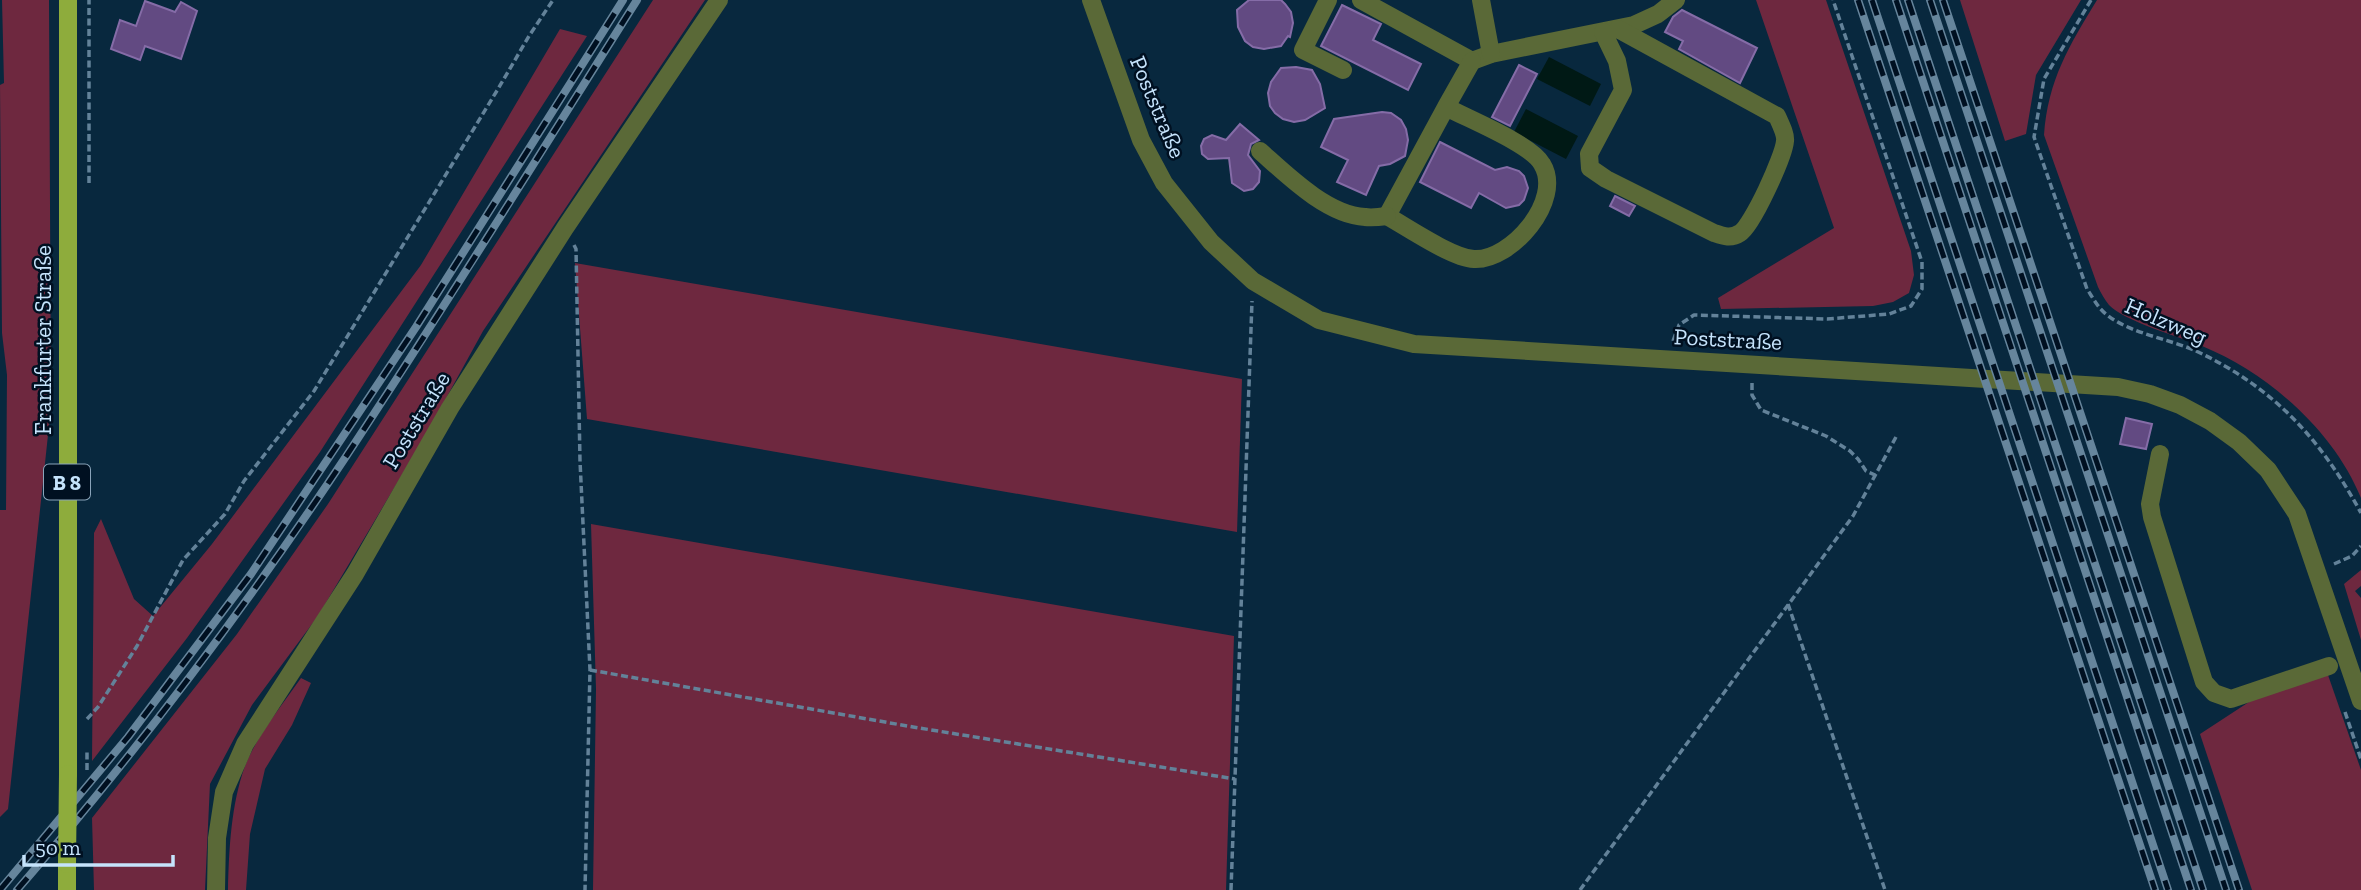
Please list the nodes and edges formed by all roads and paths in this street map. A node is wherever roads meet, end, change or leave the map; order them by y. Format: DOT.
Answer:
graph roads {
  1 [pos="68,0"];
  2 [pos="553,0"];
  3 [pos="719,0"];
  4 [pos="1091,0"];
  5 [pos="1328,0"];
  6 [pos="1361,0"];
  7 [pos="1481,0"];
  8 [pos="1676,0"];
  9 [pos="1833,0"];
  10 [pos="2091,0"];
  11 [pos="1610,30"];
  12 [pos="1491,54"];
  13 [pos="1472,61"];
  14 [pos="1343,70"];
  15 [pos="1446,107"];
  16 [pos="1260,150"];
  17 [pos="1387,216"];
  18 [pos="565,228"];
  19 [pos="1253,281"];
  20 [pos="1667,359"];
  21 [pos="1752,381"];
  22 [pos="1896,437"];
  23 [pos="2161,454"];
  24 [pos="1875,475"];
  25 [pos="2361,513"];
  26 [pos="2361,546"];
  27 [pos="2318,572"];
  28 [pos="1788,604"];
  29 [pos="2329,666"];
  30 [pos="590,670"];
  31 [pos="2341,701"];
  32 [pos="2361,701"];
  33 [pos="87,719"];
  34 [pos="2361,759"];
  35 [pos="1235,779"];
  36 [pos="67,890"];
  37 [pos="216,890"];
  38 [pos="585,890"];
  39 [pos="1231,890"];
  40 [pos="1580,890"];
  41 [pos="1885,890"];
  1 -- 36 [label="main road, Frankfurter Straße / B 8, bridge"];
  2 -- 33 [label="path"];
  3 -- 18 [label="street, Poststraße"];
  4 -- 19 [label="street, Poststraße"];
  5 -- 14 [label="street"];
  6 -- 13 [label="street"];
  7 -- 12 [label="street"];
  8 -- 11 [label="street"];
  9 -- 20 [label="path"];
  10 -- 25 [label="path, Holzweg"];
  11 -- 11 [label="street"];
  11 -- 12 [label="street"];
  12 -- 13 [label="street"];
  13 -- 15 [label="street"];
  15 -- 17 [label="street"];
  15 -- 17 [label="street"];
  16 -- 17 [label="street"];
  18 -- 30 [label="path"];
  18 -- 37 [label="street, Poststraße"];
  19 -- 20 [label="street, Poststraße"];
  19 -- 35 [label="path"];
  20 -- 27 [label="street, Poststraße"];
  21 -- 24 [label="path"];
  22 -- 24 [label="path"];
  23 -- 29 [label="street"];
  24 -- 28 [label="path"];
  26 -- 27 [label="path"];
  27 -- 32 [label="street, Poststraße"];
  28 -- 40 [label="path"];
  28 -- 41 [label="path"];
  30 -- 35 [label="path"];
  30 -- 38 [label="path"];
  31 -- 34 [label="path"];
  35 -- 39 [label="path"];
}
